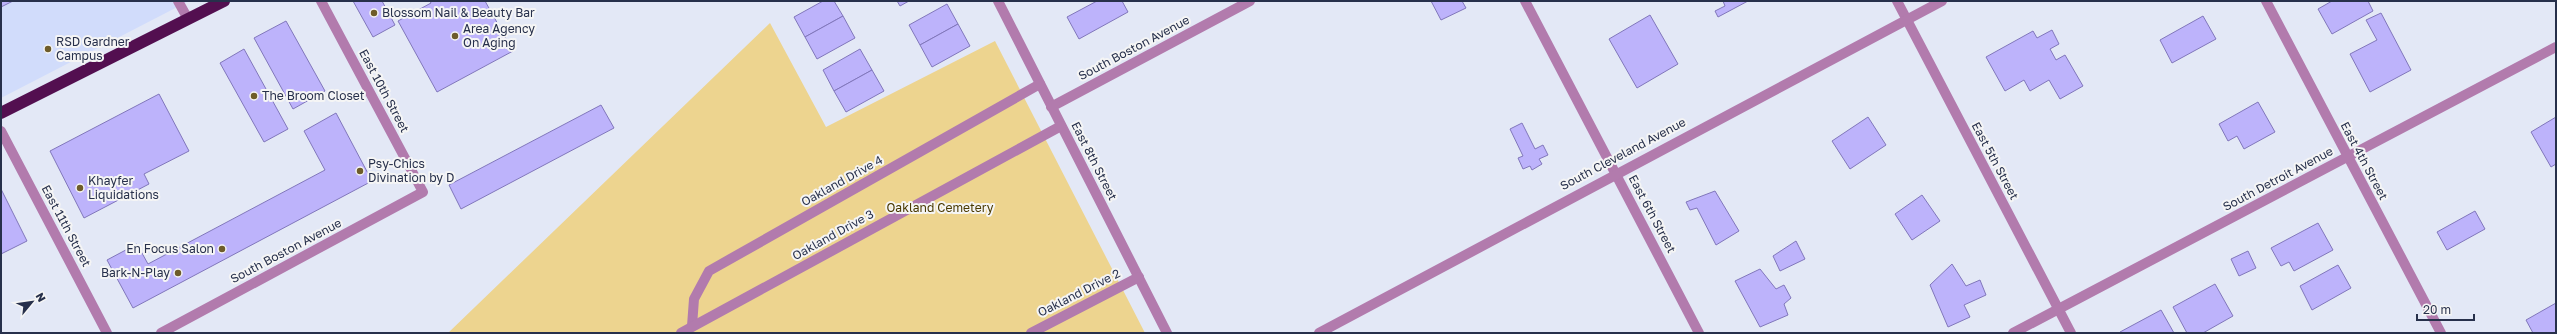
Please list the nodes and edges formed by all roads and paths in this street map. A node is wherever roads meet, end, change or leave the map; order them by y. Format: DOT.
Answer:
graph roads {
  1 [pos="178,1"];
  2 [pos="224,1"];
  3 [pos="321,1"];
  4 [pos="998,1"];
  5 [pos="1250,1"];
  6 [pos="1525,1"];
  7 [pos="1897,1"];
  8 [pos="1942,1"];
  9 [pos="2266,1"];
  10 [pos="188,19"];
  11 [pos="1906,19"];
  12 [pos="2556,47"];
  13 [pos="1040,84"];
  14 [pos="1051,107"];
  15 [pos="1,113"];
  16 [pos="1061,126"];
  17 [pos="1,131"];
  18 [pos="2347,157"];
  19 [pos="1616,173"];
  20 [pos="423,192"];
  21 [pos="1139,277"];
  22 [pos="2058,309"];
  23 [pos="692,326"];
  24 [pos="107,333"];
  25 [pos="161,333"];
  26 [pos="681,333"];
  27 [pos="1030,333"];
  28 [pos="1167,333"];
  29 [pos="1319,333"];
  30 [pos="1699,333"];
  31 [pos="2013,333"];
  32 [pos="2071,333"];
  33 [pos="2441,333"];
  1 -- 10 [label="street"];
  2 -- 10 [label="highway"];
  3 -- 20 [label="street, East 10th Street"];
  4 -- 13 [label="street, East 8th Street"];
  5 -- 14 [label="street, South Boston Avenue"];
  6 -- 19 [label="street, East 6th Street"];
  7 -- 11 [label="street, East 5th Street"];
  8 -- 11 [label="street, South Cleveland Avenue"];
  9 -- 18 [label="street, East 4th Street"];
  10 -- 15 [label="highway"];
  11 -- 19 [label="street, South Cleveland Avenue"];
  11 -- 22 [label="street, East 5th Street"];
  12 -- 18 [label="street, South Detroit Avenue"];
  13 -- 14 [label="street, East 8th Street"];
  13 -- 23 [label="street, Oakland Drive 4"];
  14 -- 16 [label="street, East 8th Street"];
  16 -- 21 [label="street, East 8th Street"];
  16 -- 23 [label="street, Oakland Drive 3"];
  17 -- 24 [label="street, East 11th Street"];
  18 -- 22 [label="street, South Detroit Avenue"];
  18 -- 33 [label="street, East 4th Street"];
  19 -- 29 [label="street, South Cleveland Avenue"];
  19 -- 30 [label="street, East 6th Street"];
  20 -- 25 [label="street, South Boston Avenue"];
  21 -- 27 [label="street, Oakland Drive 2"];
  21 -- 28 [label="street, East 8th Street"];
  22 -- 31 [label="street, South Detroit Avenue"];
  22 -- 32 [label="street, East 5th Street"];
  23 -- 26 [label="street, Oakland Drive 3"];
}
